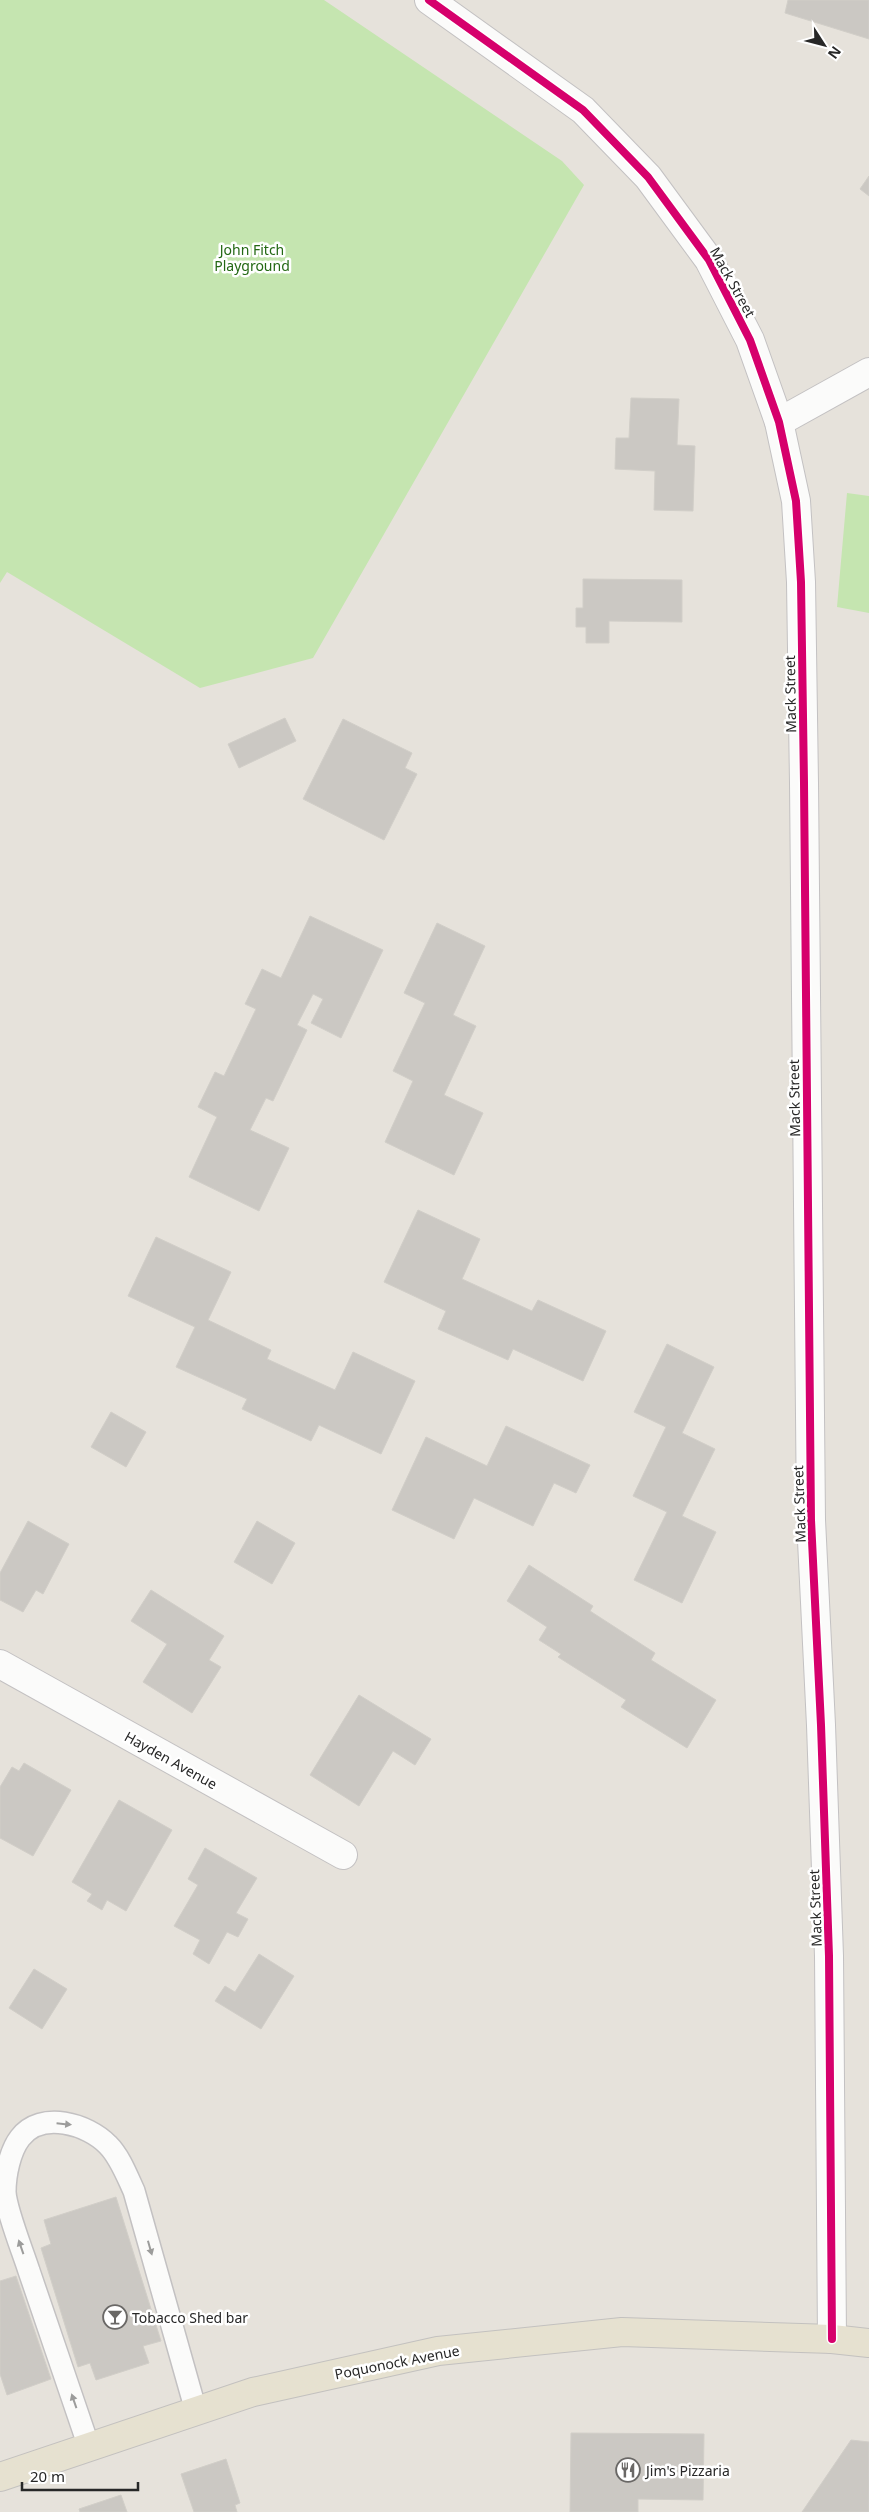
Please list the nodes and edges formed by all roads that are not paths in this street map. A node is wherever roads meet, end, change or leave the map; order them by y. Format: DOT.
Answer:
graph roads {
  1 [pos="429,0"];
  2 [pos="869,372"];
  3 [pos="779,422"];
  4 [pos="0,1664"];
  5 [pos="343,1855"];
  6 [pos="832,2339"];
  7 [pos="869,2343"];
  8 [pos="196,2411"];
  9 [pos="90,2447"];
  10 [pos="0,2477"];
  1 -- 3 [label="street, Mack Street"];
  2 -- 3 [label="street"];
  3 -- 6 [label="street, Mack Street"];
  4 -- 5 [label="street, Hayden Avenue"];
  6 -- 7 [label="main road, Poquonock Avenue"];
  6 -- 8 [label="main road, Poquonock Avenue"];
  8 -- 9 [label="main road, Poquonock Avenue"];
  9 -- 8 [label="lane, one-way"];
  9 -- 10 [label="main road, Poquonock Avenue"];
}
